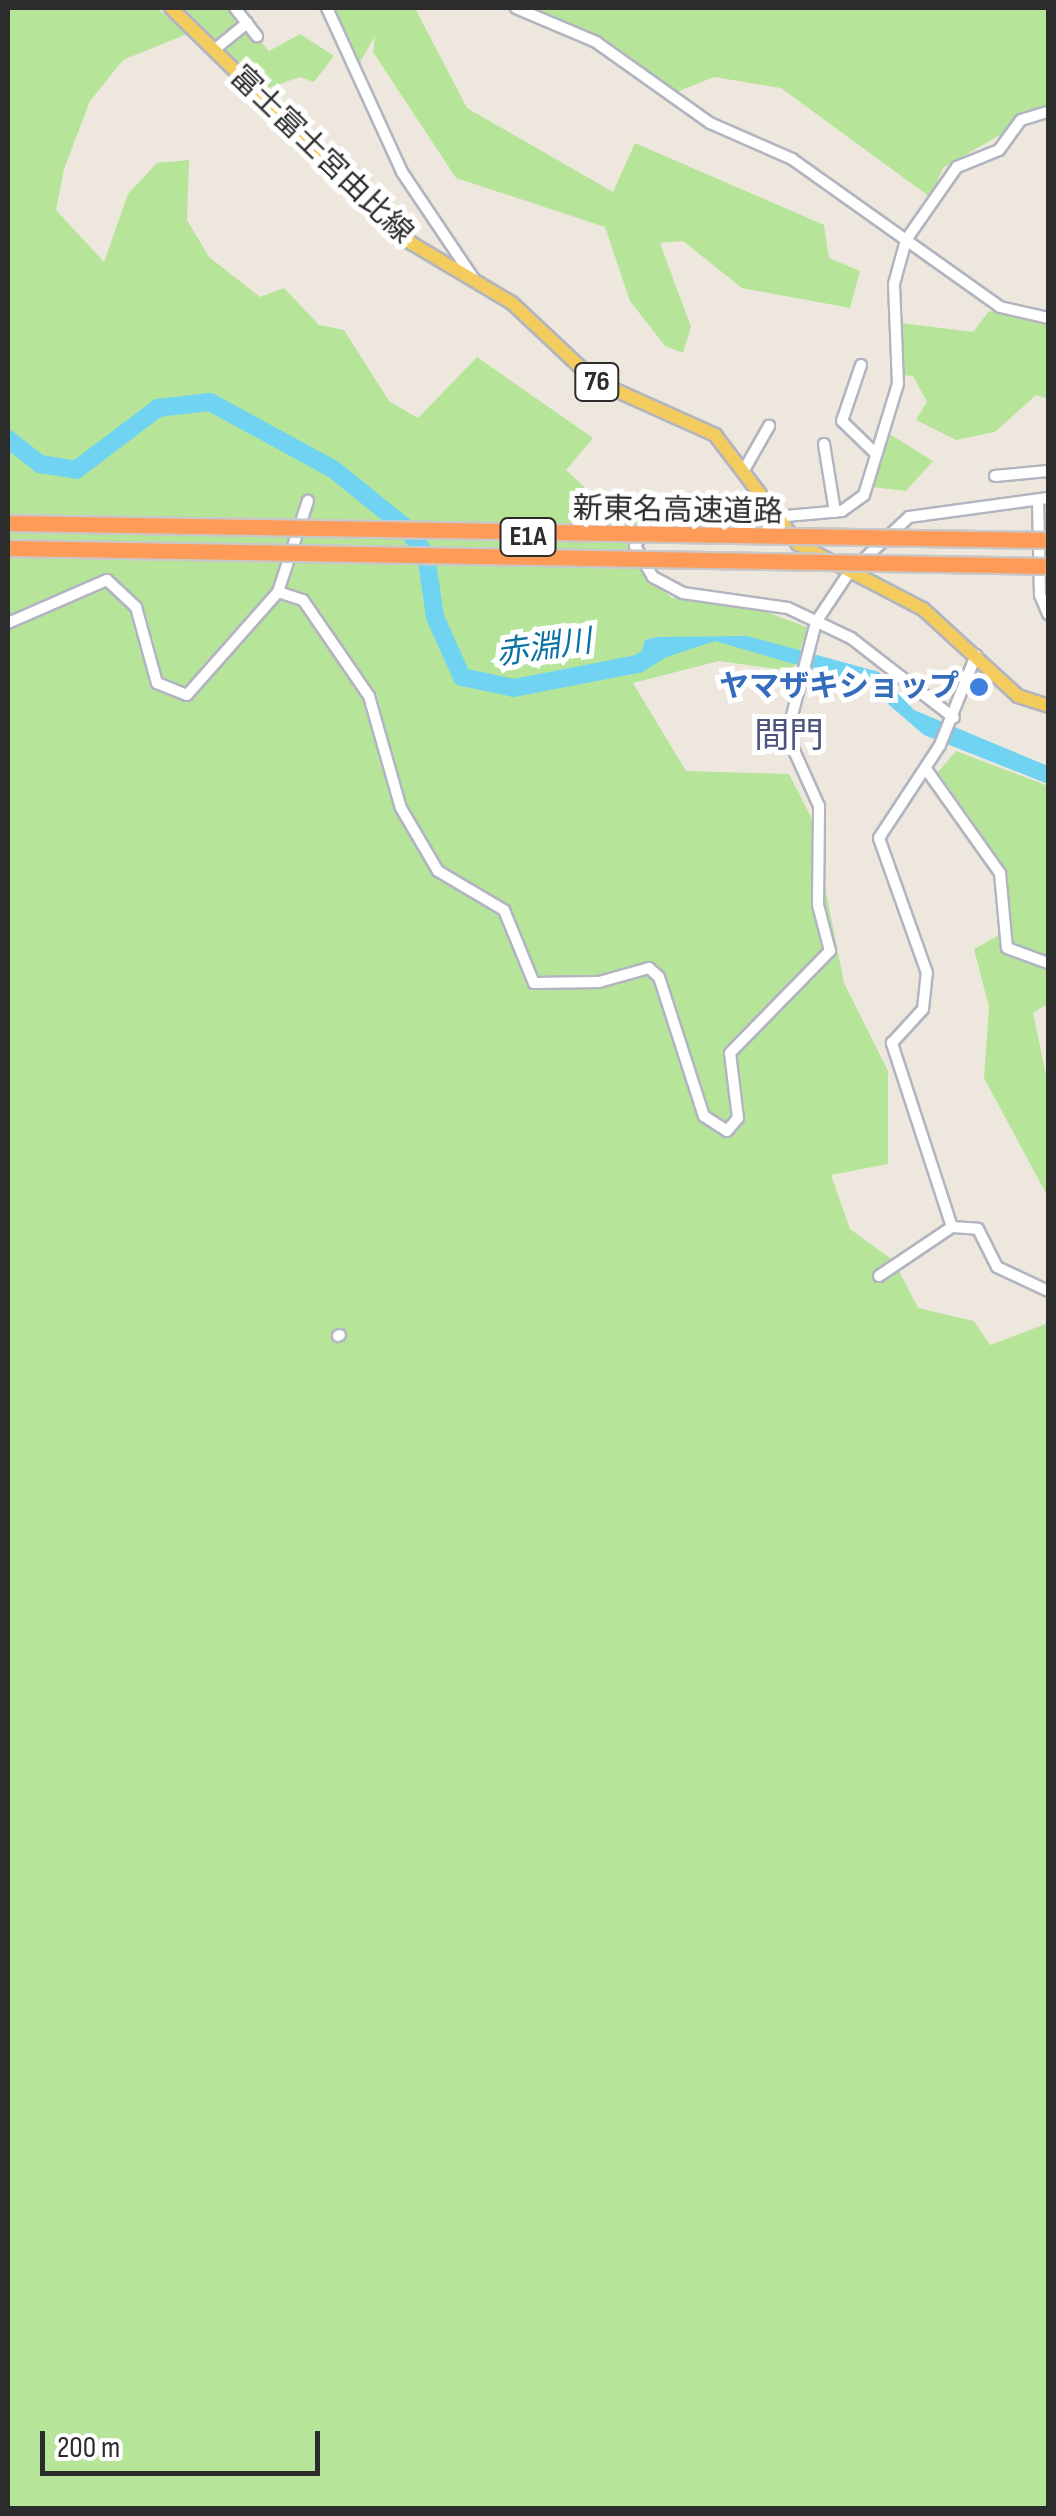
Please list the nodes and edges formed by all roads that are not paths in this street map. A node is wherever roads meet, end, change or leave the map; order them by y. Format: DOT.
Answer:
graph roads {
  1 [pos="171,8"];
  2 [pos="235,8"];
  3 [pos="327,8"];
  4 [pos="516,8"];
  5 [pos="247,23"];
  6 [pos="257,36"];
  7 [pos="214,50"];
  8 [pos="1048,112"];
  9 [pos="906,240"];
  10 [pos="449,242"];
  11 [pos="431,259"];
  12 [pos="474,280"];
  13 [pos="1048,318"];
  14 [pos="861,365"];
  15 [pos="770,426"];
  16 [pos="824,444"];
  17 [pos="875,453"];
  18 [pos="744,470"];
  19 [pos="1048,471"];
  20 [pos="995,476"];
  21 [pos="1043,499"];
  22 [pos="308,501"];
  23 [pos="765,502"];
  24 [pos="835,512"];
  25 [pos="776,517"];
  26 [pos="8,523"];
  27 [pos="1048,540"];
  28 [pos="8,548"];
  29 [pos="1048,566"];
  30 [pos="848,574"];
  31 [pos="278,592"];
  32 [pos="1044,596"];
  33 [pos="1048,614"];
  34 [pos="816,622"];
  35 [pos="8,624"];
  36 [pos="976,656"];
  37 [pos="1048,706"];
  38 [pos="952,721"];
  39 [pos="926,769"];
  40 [pos="1048,964"];
  41 [pos="952,1226"];
  42 [pos="879,1276"];
  43 [pos="1048,1291"];
  1 -- 7 [label="main road, 富士富士宮由比線 / 76"];
  2 -- 5 [label="street"];
  3 -- 10 [label="street"];
  4 -- 9 [label="street"];
  5 -- 6 [label="street"];
  5 -- 7 [label="street"];
  7 -- 11 [label="main road, 富士富士宮由比線 / 76"];
  8 -- 9 [label="street"];
  9 -- 13 [label="street"];
  9 -- 17 [label="street"];
  10 -- 11 [label="street"];
  10 -- 12 [label="street"];
  11 -- 12 [label="main road, 富士富士宮由比線 / 76"];
  12 -- 18 [label="main road, 富士富士宮由比線 / 76"];
  14 -- 17 [label="street"];
  15 -- 18 [label="street"];
  16 -- 24 [label="street"];
  17 -- 24 [label="street"];
  18 -- 23 [label="main road, 富士富士宮由比線 / 76"];
  19 -- 20 [label="street"];
  21 -- 30 [label="street"];
  21 -- 32 [label="street"];
  22 -- 31 [label="street"];
  23 -- 25 [label="main road, 富士富士宮由比線 / 76"];
  23 -- 34 [label="street"];
  24 -- 25 [label="street"];
  25 -- 30 [label="main road, 富士富士宮由比線 / 76"];
  26 -- 27 [label="highway, 新東名高速道路 / E1A, bridge"];
  28 -- 29 [label="highway, 新東名高速道路 / E1A, bridge"];
  30 -- 34 [label="street"];
  30 -- 36 [label="main road, 富士富士宮由比線 / 76"];
  31 -- 34 [label="street"];
  31 -- 35 [label="street"];
  32 -- 33 [label="street"];
  34 -- 38 [label="street"];
  36 -- 37 [label="main road, 富士富士宮由比線 / 76"];
  36 -- 38 [label="street"];
  38 -- 39 [label="street"];
  39 -- 40 [label="street"];
  39 -- 41 [label="street"];
  41 -- 42 [label="street"];
  41 -- 43 [label="street"];
}
